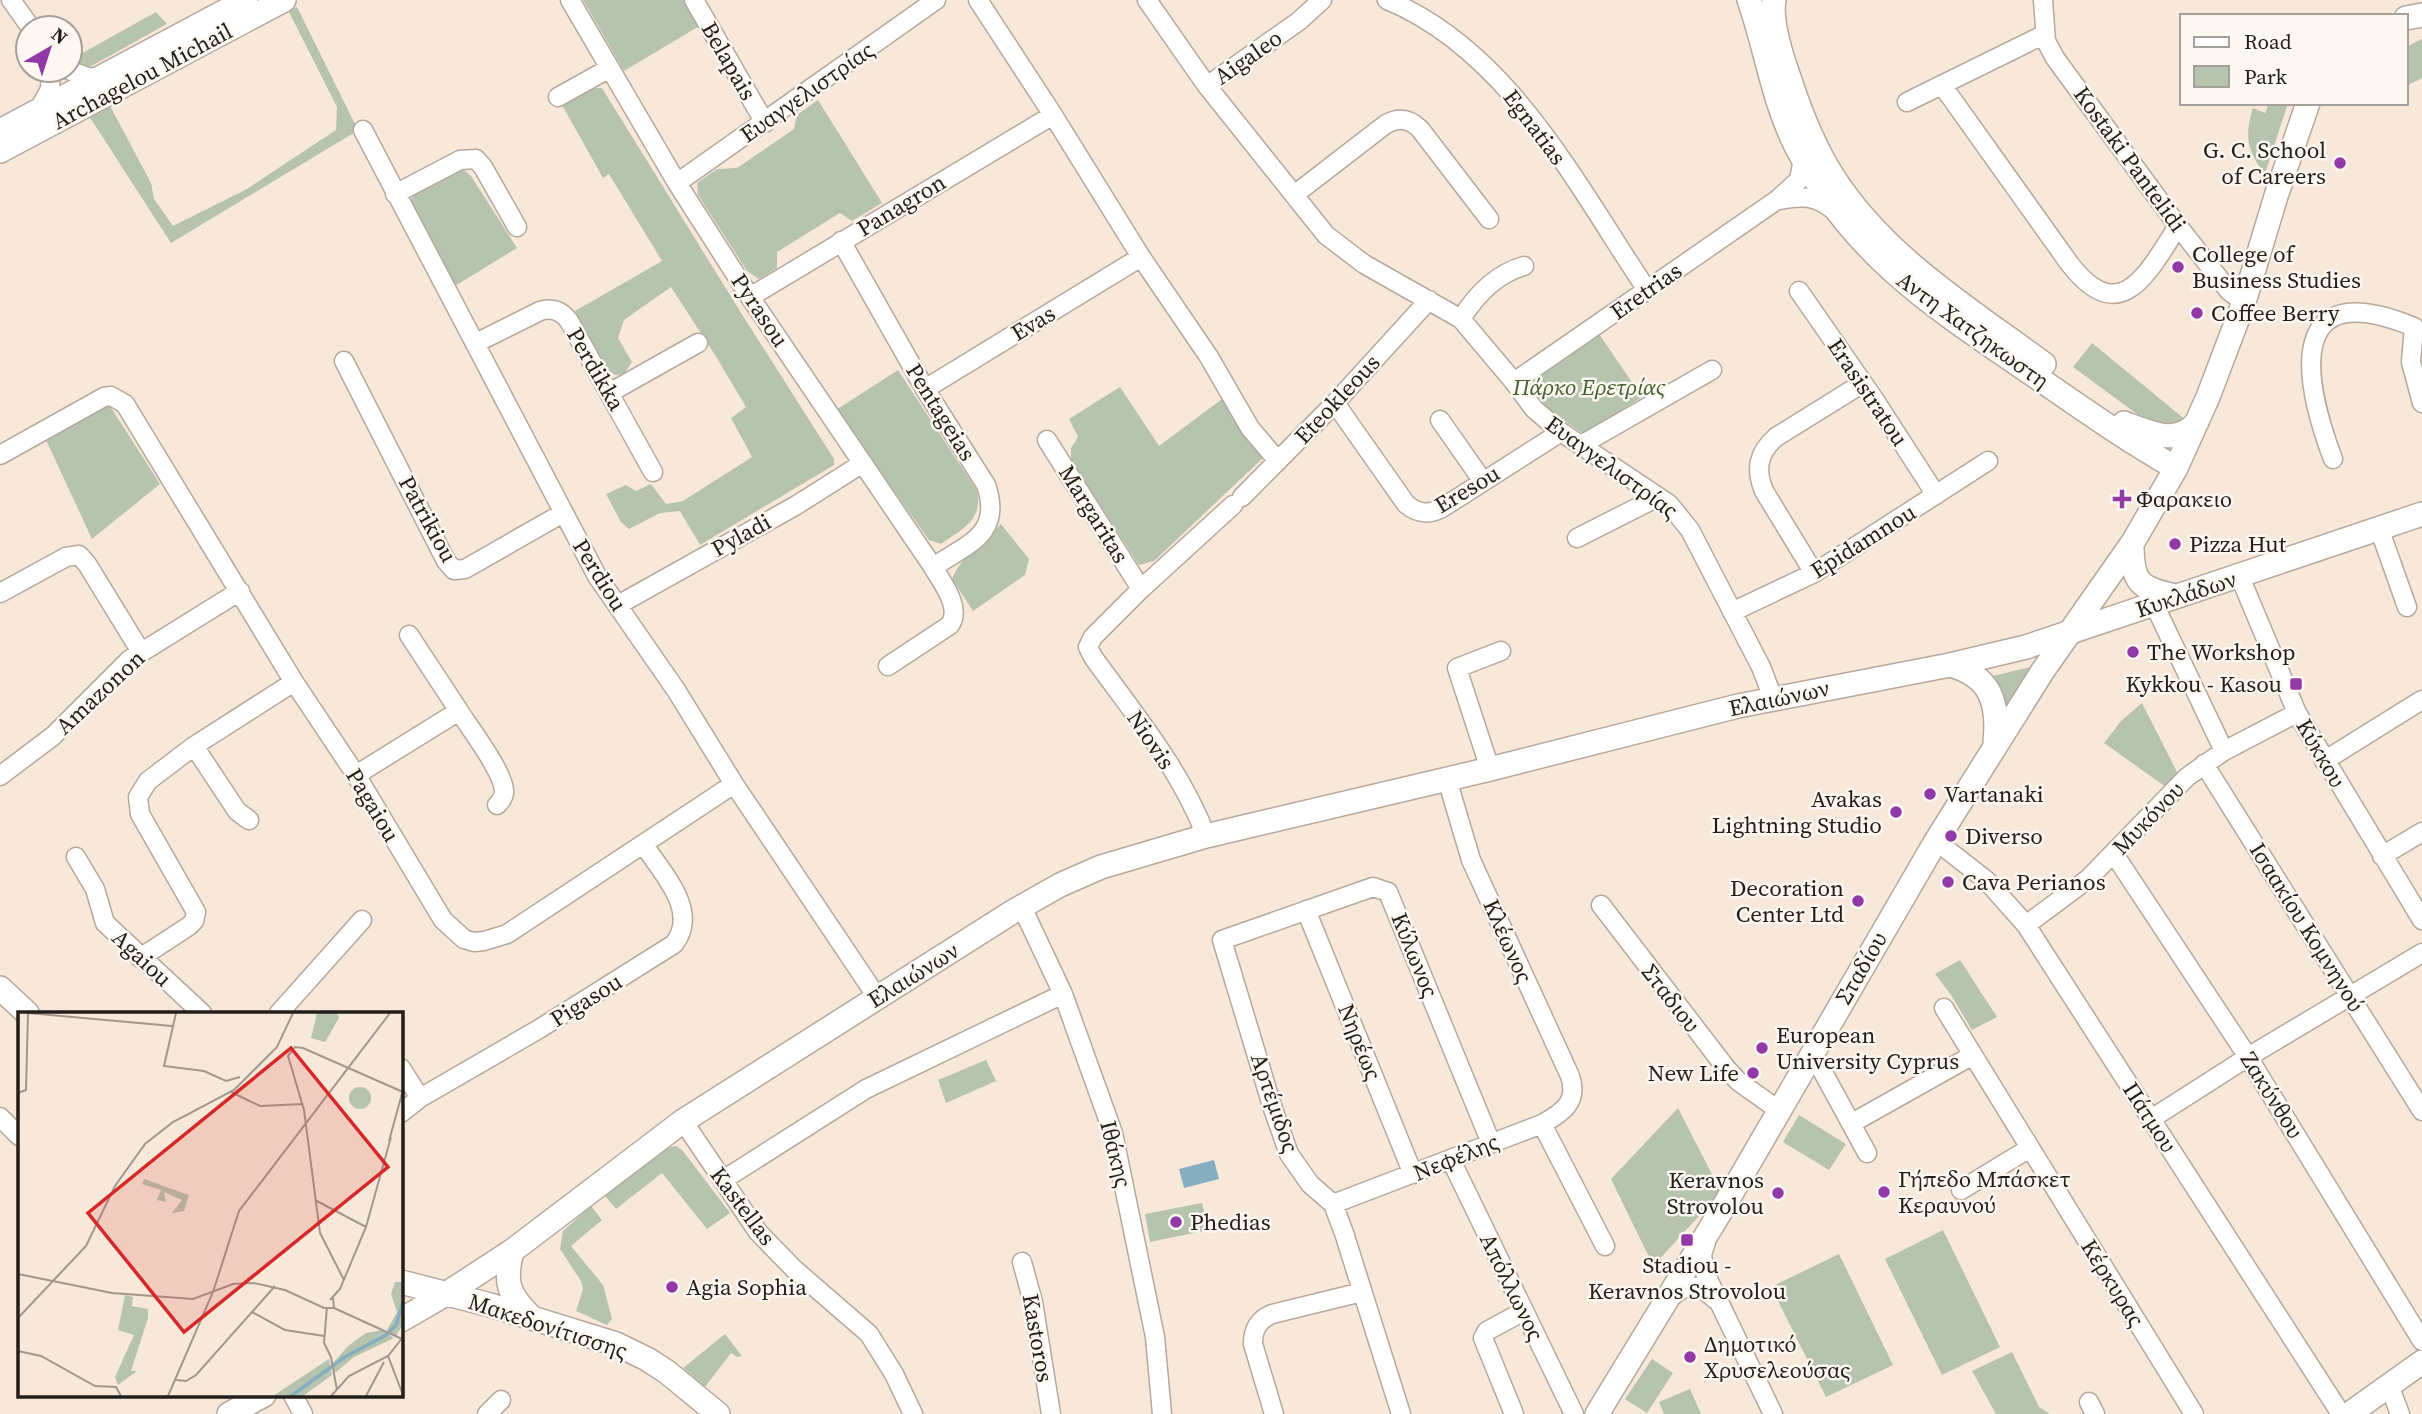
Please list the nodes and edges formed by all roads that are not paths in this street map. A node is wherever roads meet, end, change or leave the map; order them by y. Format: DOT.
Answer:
graph roads {
  1 [pos="246,0"];
  2 [pos="284,0"];
  3 [pos="570,0"];
  4 [pos="694,0"];
  5 [pos="936,0"];
  6 [pos="978,0"];
  7 [pos="1147,0"];
  8 [pos="1322,0"];
  9 [pos="1387,0"];
  10 [pos="1749,0"];
  11 [pos="1774,0"];
  12 [pos="2043,1"];
  13 [pos="2045,34"];
  14 [pos="610,68"];
  15 [pos="84,76"];
  16 [pos="101,78"];
  17 [pos="50,84"];
  18 [pos="1942,85"];
  19 [pos="1207,86"];
  20 [pos="558,97"];
  21 [pos="1906,102"];
  22 [pos="2307,105"];
  23 [pos="38,111"];
  24 [pos="1054,115"];
  25 [pos="765,123"];
  26 [pos="363,130"];
  27 [pos="0,131"];
  28 [pos="0,151"];
  29 [pos="1803,159"];
  30 [pos="677,183"];
  31 [pos="395,194"];
  32 [pos="1294,195"];
  33 [pos="1777,201"];
  34 [pos="1835,211"];
  35 [pos="1489,219"];
  36 [pos="2178,226"];
  37 [pos="517,227"];
  38 [pos="841,241"];
  39 [pos="1141,257"];
  40 [pos="1524,266"];
  41 [pos="1647,290"];
  42 [pos="1799,291"];
  43 [pos="750,297"];
  44 [pos="1429,300"];
  45 [pos="2244,302"];
  46 [pos="1461,319"];
  47 [pos="2418,323"];
  48 [pos="476,343"];
  49 [pos="698,343"];
  50 [pos="344,361"];
  51 [pos="1712,370"];
  52 [pos="1514,382"];
  53 [pos="1863,383"];
  54 [pos="925,389"];
  55 [pos="611,392"];
  56 [pos="1335,403"];
  57 [pos="2422,403"];
  58 [pos="2199,418"];
  59 [pos="1440,421"];
  60 [pos="2123,430"];
  61 [pos="1561,432"];
  62 [pos="1047,440"];
  63 [pos="1581,445"];
  64 [pos="0,455"];
  65 [pos="2333,459"];
  66 [pos="1278,461"];
  67 [pos="1988,461"];
  68 [pos="863,463"];
  69 [pos="2177,464"];
  70 [pos="653,472"];
  71 [pos="1482,480"];
  72 [pos="1936,495"];
  73 [pos="1658,496"];
  74 [pos="563,513"];
  75 [pos="2151,513"];
  76 [pos="2422,514"];
  77 [pos="2379,528"];
  78 [pos="1577,538"];
  79 [pos="2132,544"];
  80 [pos="933,567"];
  81 [pos="1814,573"];
  82 [pos="2240,577"];
  83 [pos="1141,589"];
  84 [pos="240,591"];
  85 [pos="0,593"];
  86 [pos="2176,596"];
  87 [pos="2154,604"];
  88 [pos="618,605"];
  89 [pos="2407,607"];
  90 [pos="1732,612"];
  91 [pos="2069,634"];
  92 [pos="409,635"];
  93 [pos="1088,648"];
  94 [pos="1501,650"];
  95 [pos="141,652"];
  96 [pos="1950,665"];
  97 [pos="888,666"];
  98 [pos="294,682"];
  99 [pos="1773,698"];
  100 [pos="2422,700"];
  101 [pos="459,711"];
  102 [pos="2297,713"];
  103 [pos="1995,745"];
  104 [pos="194,747"];
  105 [pos="2224,751"];
  106 [pos="2324,761"];
  107 [pos="2204,764"];
  108 [pos="1490,769"];
  109 [pos="2,772"];
  110 [pos="356,775"];
  111 [pos="1447,779"];
  112 [pos="734,784"];
  113 [pos="497,805"];
  114 [pos="249,820"];
  115 [pos="2422,832"];
  116 [pos="1206,836"];
  117 [pos="1936,841"];
  118 [pos="644,845"];
  119 [pos="2113,855"];
  120 [pos="2382,856"];
  121 [pos="76,857"];
  122 [pos="1601,905"];
  123 [pos="1022,907"];
  124 [pos="1306,910"];
  125 [pos="362,920"];
  126 [pos="2422,920"];
  127 [pos="2026,925"];
  128 [pos="1222,940"];
  129 [pos="2422,953"];
  130 [pos="140,958"];
  131 [pos="0,988"];
  132 [pos="1063,994"];
  133 [pos="2351,996"];
  134 [pos="877,997"];
  135 [pos="1944,1008"];
  136 [pos="26,1012"];
  137 [pos="201,1012"];
  138 [pos="280,1012"];
  139 [pos="1812,1052"];
  140 [pos="1973,1055"];
  141 [pos="2248,1057"];
  142 [pos="402,1070"];
  143 [pos="420,1098"];
  144 [pos="1571,1100"];
  145 [pos="1780,1111"];
  146 [pos="2422,1111"];
  147 [pos="402,1112"];
  148 [pos="0,1117"];
  149 [pos="2151,1119"];
  150 [pos="683,1121"];
  151 [pos="1852,1123"];
  152 [pos="1542,1124"];
  153 [pos="18,1135"];
  154 [pos="1491,1143"];
  155 [pos="2030,1148"];
  156 [pos="1867,1153"];
  157 [pos="1451,1160"];
  158 [pos="1413,1174"];
  159 [pos="723,1180"];
  160 [pos="1961,1190"];
  161 [pos="1333,1204"];
  162 [pos="1709,1232"];
  163 [pos="1605,1246"];
  164 [pos="512,1251"];
  165 [pos="1022,1262"];
  166 [pos="402,1282"];
  167 [pos="1362,1292"];
  168 [pos="446,1294"];
  169 [pos="1716,1300"];
  170 [pos="1668,1301"];
  171 [pos="1524,1311"];
  172 [pos="532,1318"];
  173 [pos="402,1319"];
  174 [pos="2422,1341"];
  175 [pos="2422,1362"];
  176 [pos="2389,1385"];
  177 [pos="262,1396"];
  178 [pos="294,1396"];
  179 [pos="501,1400"];
  180 [pos="229,1414"];
  181 [pos="303,1414"];
  182 [pos="487,1414"];
  183 [pos="718,1414"];
  184 [pos="914,1414"];
  185 [pos="1051,1414"];
  186 [pos="1162,1414"];
  187 [pos="1274,1414"];
  188 [pos="1401,1414"];
  189 [pos="1514,1414"];
  190 [pos="1574,1414"];
  191 [pos="1597,1414"];
  192 [pos="1773,1414"];
  193 [pos="2194,1414"];
  194 [pos="2341,1414"];
  195 [pos="2349,1414"];
  196 [pos="2400,1414"];
  1 -- 16 [label="main road, Archagelou Michail"];
  2 -- 28 [label="main road, Archagelou Michail"];
  3 -- 14 [label="street, Pyrasou"];
  4 -- 25 [label="street, Belapais"];
  5 -- 25 [label="street, Ευαγγελιστρίας"];
  6 -- 24 [label="street"];
  7 -- 19 [label="street, Ευαγγελιστρίας"];
  8 -- 19 [label="street, Aigaleo"];
  9 -- 41 [label="street, Egnatias"];
  10 -- 29 [label="main road, Αντη Χατζηκωστη"];
  11 -- 60 [label="main road, Αντη Χατζηκωστη"];
  12 -- 13 [label="street, Kostaki Pantelidi"];
  13 -- 18 [label="street"];
  13 -- 36 [label="street, Kostaki Pantelidi"];
  14 -- 20 [label="street"];
  14 -- 30 [label="street, Pyrasou"];
  15 -- 16 [label="street"];
  16 -- 23 [label="main road, Archagelou Michail"];
  17 -- 23 [label="street"];
  18 -- 21 [label="street"];
  18 -- 36 [label="street"];
  19 -- 32 [label="street, Ευαγγελιστρίας"];
  22 -- 45 [label="main road, Σταδίου"];
  23 -- 27 [label="main road, Archagelou Michail"];
  24 -- 38 [label="street, Panagron"];
  24 -- 39 [label="street"];
  25 -- 30 [label="street, Ευαγγελιστρίας"];
  26 -- 31 [label="street, Perdiou"];
  29 -- 33 [label="street, Eretrias"];
  29 -- 34 [label="main road, Αντη Χατζηκωστη"];
  30 -- 43 [label="street, Pyrasou"];
  31 -- 37 [label="street"];
  31 -- 48 [label="street, Perdiou"];
  32 -- 35 [label="street"];
  32 -- 44 [label="street, Ευαγγελιστρίας"];
  33 -- 34 [label="street, Eretrias"];
  33 -- 41 [label="street, Eretrias"];
  34 -- 60 [label="main road, Αντη Χατζηκωστη"];
  36 -- 45 [label="street, Kostaki Pantelidi"];
  38 -- 43 [label="street, Panagron"];
  38 -- 54 [label="street, Pentageias"];
  39 -- 54 [label="street, Evas"];
  39 -- 66 [label="street"];
  40 -- 46 [label="street"];
  41 -- 52 [label="street, Eretrias"];
  42 -- 53 [label="street, Erasistratou"];
  43 -- 68 [label="street, Pyrasou"];
  44 -- 46 [label="street, Ευαγγελιστρίας"];
  44 -- 56 [label="street, Eteokleous"];
  45 -- 58 [label="main road, Σταδίου"];
  46 -- 52 [label="street, Ευαγγελιστρίας"];
  47 -- 57 [label="street"];
  47 -- 65 [label="street"];
  48 -- 55 [label="street, Perdikka"];
  48 -- 74 [label="street, Perdiou"];
  49 -- 55 [label="street"];
  50 -- 74 [label="street, Patrikiou"];
  51 -- 63 [label="street"];
  52 -- 61 [label="street, Ευαγγελιστρίας"];
  53 -- 72 [label="street, Erasistratou"];
  53 -- 81 [label="street"];
  54 -- 80 [label="street, Pentageias"];
  55 -- 70 [label="street, Perdikka"];
  56 -- 66 [label="street, Eteokleous"];
  56 -- 71 [label="street, Eresou"];
  58 -- 60 [label="main road"];
  58 -- 69 [label="main road, Σταδίου"];
  59 -- 71 [label="street"];
  60 -- 69 [label="main road, Αντη Χατζηκωστη"];
  60 -- 75 [label="main road"];
  61 -- 63 [label="street, Ευαγγελιστρίας"];
  61 -- 71 [label="street, Eresou"];
  62 -- 83 [label="street, Margaritas"];
  63 -- 73 [label="street, Ευαγγελιστρίας"];
  64 -- 84 [label="street, Pagaiou"];
  66 -- 83 [label="street, Eteokleous"];
  67 -- 72 [label="street, Epidamnou"];
  68 -- 80 [label="street, Pyrasou"];
  68 -- 88 [label="street, Pyladi"];
  69 -- 75 [label="main road, Σταδίου"];
  72 -- 81 [label="street, Epidamnou"];
  73 -- 78 [label="street"];
  73 -- 90 [label="street, Ευαγγελιστρίας"];
  74 -- 88 [label="street, Perdiou"];
  75 -- 79 [label="main road, Σταδίου"];
  76 -- 77 [label="main road, Κυκλάδων"];
  77 -- 82 [label="main road, Κυκλάδων"];
  77 -- 89 [label="street"];
  79 -- 86 [label="main road"];
  79 -- 91 [label="main road, Σταδίου"];
  80 -- 97 [label="street, Pyrasou"];
  81 -- 90 [label="street, Epidamnou"];
  82 -- 86 [label="main road, Κυκλάδων"];
  82 -- 102 [label="street, Κύκκου"];
  83 -- 93 [label="street, Eteokleous"];
  84 -- 95 [label="street, Amazonon"];
  84 -- 98 [label="street, Pagaiou"];
  85 -- 95 [label="street"];
  86 -- 87 [label="main road, Κυκλάδων"];
  87 -- 91 [label="main road, Κυκλάδων"];
  87 -- 105 [label="street"];
  88 -- 112 [label="street, Perdiou"];
  90 -- 99 [label="street, Ευαγγελιστρίας"];
  91 -- 96 [label="main road, Ελαιώνων"];
  91 -- 103 [label="main road, Σταδίου"];
  92 -- 101 [label="street"];
  93 -- 116 [label="street, Niovis"];
  94 -- 108 [label="street"];
  95 -- 109 [label="street, Amazonon"];
  96 -- 99 [label="main road, Ελαιώνων"];
  96 -- 103 [label="main road"];
  98 -- 104 [label="street"];
  98 -- 110 [label="street, Pagaiou"];
  99 -- 108 [label="main road, Ελαιώνων"];
  100 -- 106 [label="street"];
  101 -- 110 [label="street"];
  101 -- 113 [label="street"];
  102 -- 105 [label="street"];
  102 -- 106 [label="street, Κύκκου"];
  103 -- 117 [label="main road, Σταδίου"];
  104 -- 114 [label="street"];
  104 -- 130 [label="street"];
  105 -- 107 [label="street"];
  106 -- 120 [label="street, Κύκκου"];
  107 -- 119 [label="street, Μυκόνου"];
  107 -- 133 [label="street, Ισαακίου Κομνηνού"];
  108 -- 111 [label="main road, Ελαιώνων"];
  110 -- 118 [label="street, Pagaiou"];
  111 -- 116 [label="main road, Ελαιώνων"];
  111 -- 144 [label="street, Κλέωνος"];
  112 -- 118 [label="street, Pagaiou"];
  112 -- 134 [label="street, Perdiou"];
  115 -- 120 [label="street"];
  116 -- 123 [label="main road, Ελαιώνων"];
  117 -- 127 [label="street, Πάτμου"];
  117 -- 139 [label="main road, Σταδίου"];
  118 -- 143 [label="street, Pigasou"];
  119 -- 127 [label="street, Μυκόνου"];
  119 -- 141 [label="street, Ζακύνθου"];
  120 -- 126 [label="street, Κύκκου"];
  121 -- 130 [label="street, Agaiou"];
  122 -- 145 [label="street, Σταδιου"];
  123 -- 132 [label="street, Ιθάκης"];
  123 -- 134 [label="main road, Ελαιώνων"];
  124 -- 128 [label="street, Κύλωνος"];
  124 -- 154 [label="street, Κύλωνος"];
  124 -- 158 [label="street, Νηρέως"];
  125 -- 138 [label="street"];
  127 -- 149 [label="street, Πάτμου"];
  128 -- 161 [label="street, Αρτέμιδος"];
  129 -- 133 [label="street"];
  130 -- 137 [label="street, Agaiou"];
  131 -- 136 [label="main road"];
  132 -- 159 [label="street"];
  132 -- 186 [label="street, Ιθάκης"];
  133 -- 141 [label="street"];
  133 -- 146 [label="street, Ισαακίου Κομνηνού"];
  134 -- 150 [label="main road, Ελαιώνων"];
  135 -- 140 [label="street, Κέρκυρας"];
  139 -- 145 [label="main road, Σταδίου"];
  139 -- 151 [label="street"];
  140 -- 151 [label="street"];
  140 -- 155 [label="street, Κέρκυρας"];
  141 -- 149 [label="street"];
  141 -- 174 [label="street, Ζακύνθου"];
  142 -- 143 [label="street"];
  143 -- 147 [label="street, Pigasou"];
  144 -- 152 [label="street, Νεφέλης"];
  145 -- 162 [label="main road, Σταδίου"];
  148 -- 153 [label="street"];
  149 -- 194 [label="street, Πάτμου"];
  150 -- 159 [label="street, Kastellas"];
  150 -- 164 [label="main road, Ελαιώνων"];
  151 -- 156 [label="street"];
  152 -- 154 [label="street, Νεφέλης"];
  152 -- 163 [label="street"];
  154 -- 157 [label="street, Νεφέλης"];
  155 -- 160 [label="street"];
  155 -- 193 [label="street, Κέρκυρας"];
  157 -- 158 [label="street, Νεφέλης"];
  157 -- 171 [label="street, Απόλλωνος"];
  158 -- 161 [label="street, Νεφέλης"];
  159 -- 184 [label="street, Kastellas"];
  161 -- 167 [label="street, Αρτέμιδος"];
  162 -- 169 [label="street"];
  162 -- 170 [label="main road, Σταδίου"];
  164 -- 168 [label="main road, Ελαιώνων"];
  164 -- 172 [label="main road"];
  165 -- 185 [label="street, Kastoros"];
  166 -- 168 [label="main road, Μακεδονίτισσης"];
  167 -- 187 [label="street"];
  167 -- 188 [label="street, Αρτέμιδος"];
  168 -- 172 [label="main road, Μακεδονίτισσης"];
  168 -- 173 [label="main road, Ελαιώνων"];
  169 -- 170 [label="street"];
  169 -- 192 [label="street"];
  170 -- 191 [label="main road, Σταδίου"];
  171 -- 189 [label="street"];
  171 -- 190 [label="street, Απόλλωνος"];
  172 -- 183 [label="main road, Μακεδονίτισσης"];
  175 -- 176 [label="main road"];
  176 -- 195 [label="main road"];
  176 -- 196 [label="street"];
  177 -- 180 [label="main road"];
  178 -- 181 [label="street"];
  179 -- 182 [label="street"];
}
